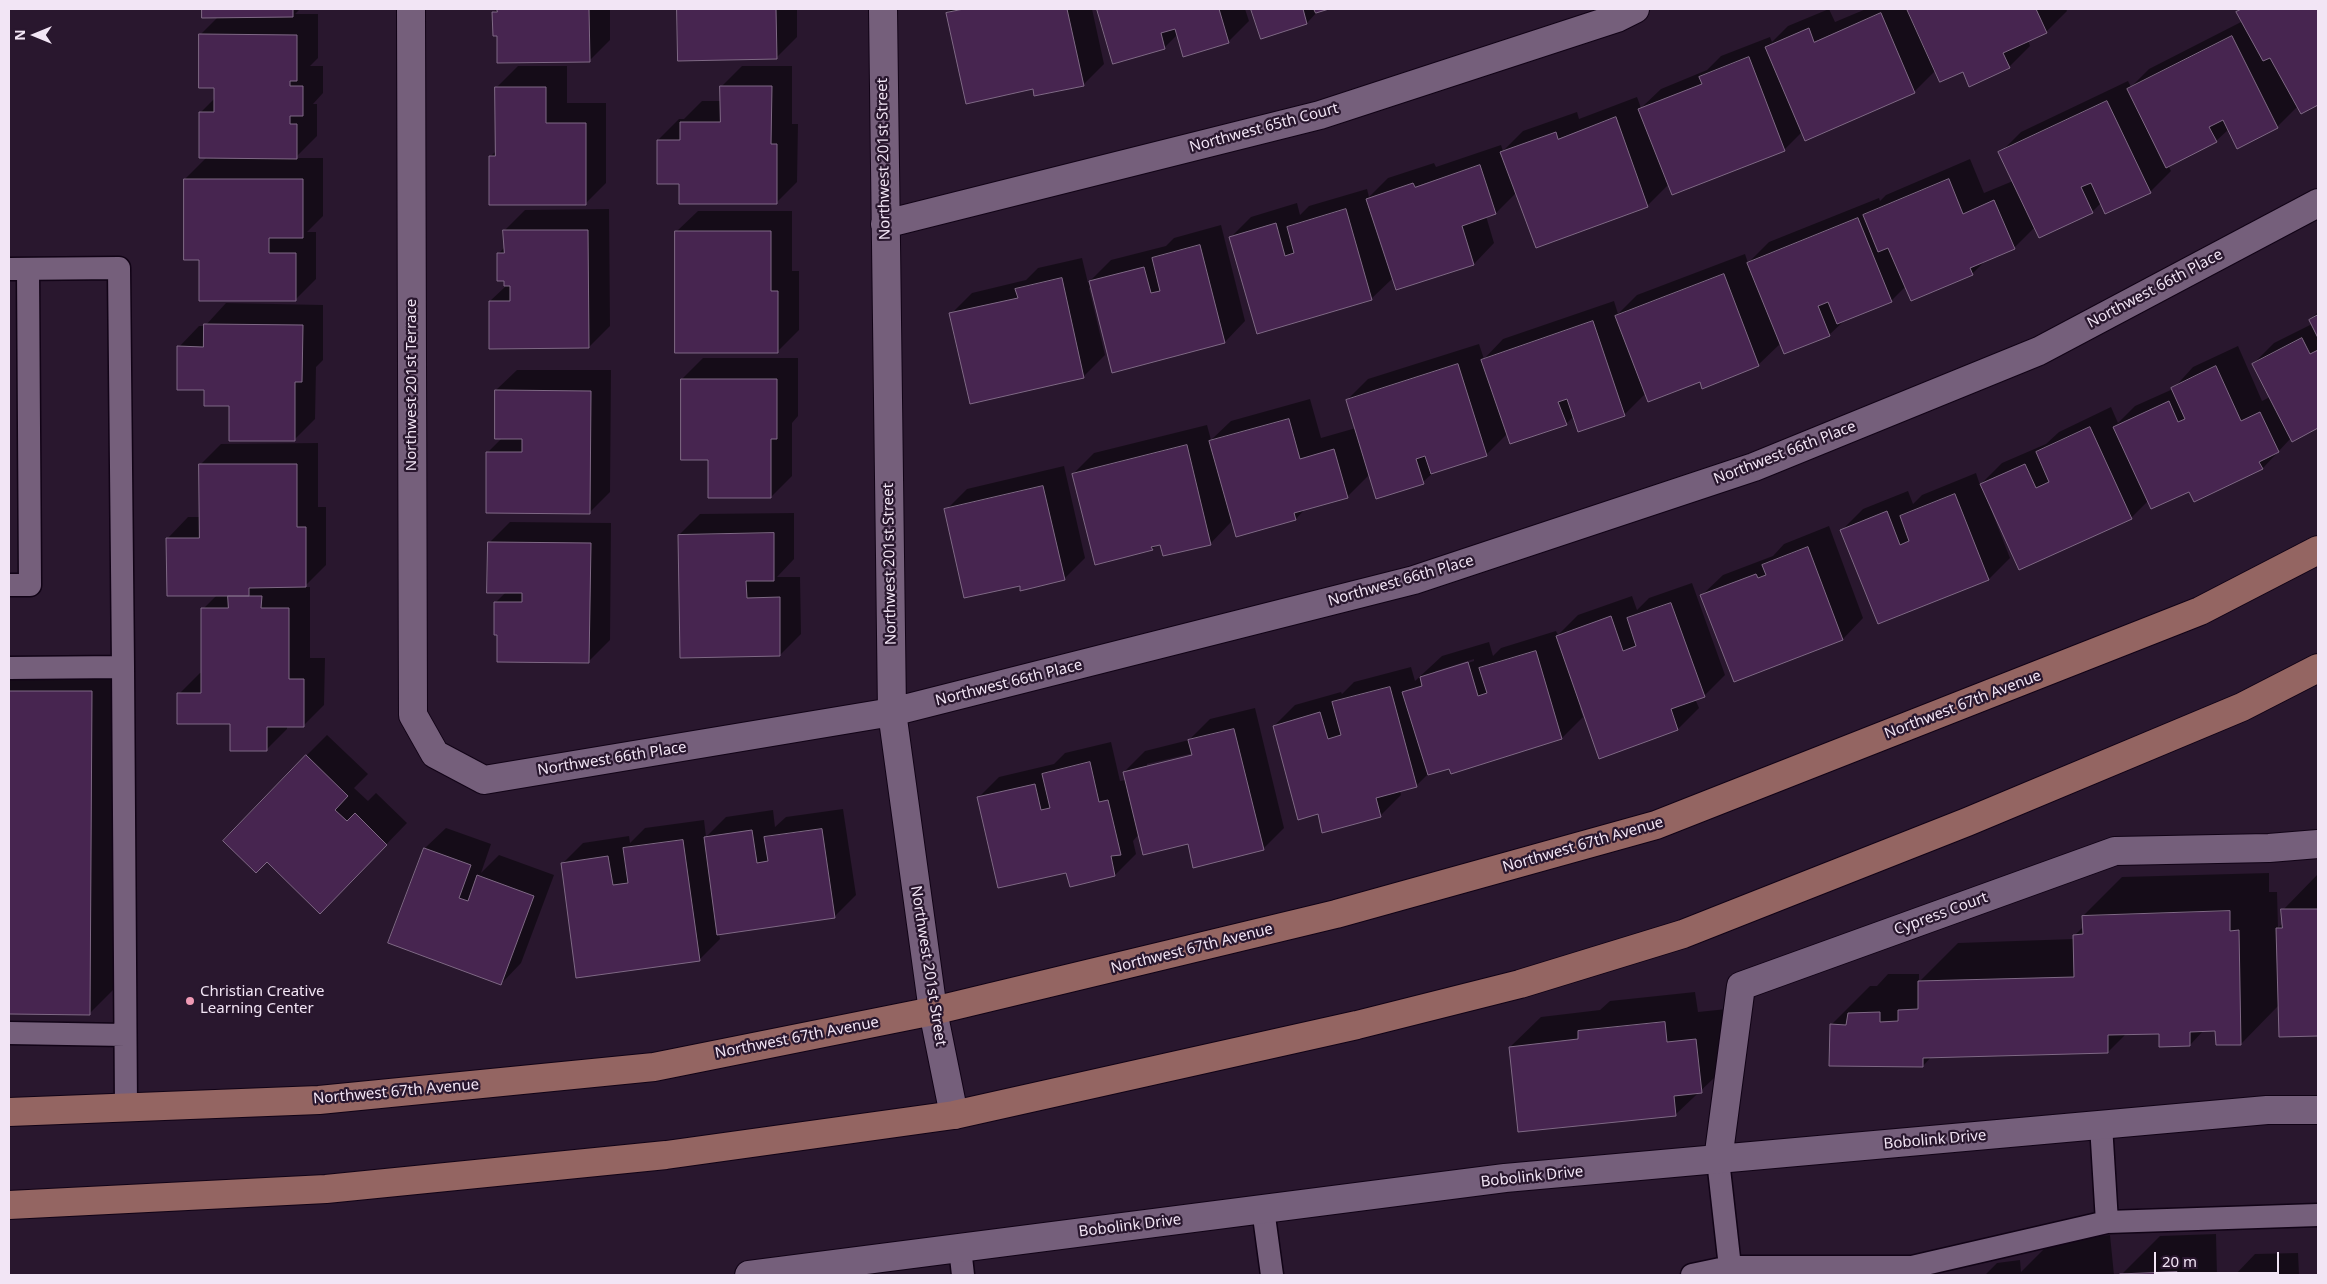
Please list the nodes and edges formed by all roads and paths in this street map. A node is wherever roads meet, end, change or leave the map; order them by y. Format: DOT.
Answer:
graph roads {
  1 [pos="411,9"];
  2 [pos="883,9"];
  3 [pos="1636,9"];
  4 [pos="2318,203"];
  5 [pos="885,224"];
  6 [pos="18,269"];
  7 [pos="2318,550"];
  8 [pos="9,585"];
  9 [pos="123,667"];
  10 [pos="9,668"];
  11 [pos="2318,668"];
  12 [pos="892,712"];
  13 [pos="435,754"];
  14 [pos="2318,844"];
  15 [pos="933,1011"];
  16 [pos="9,1034"];
  17 [pos="125,1035"];
  18 [pos="126,1107"];
  19 [pos="2318,1110"];
  20 [pos="9,1112"];
  21 [pos="954,1115"];
  22 [pos="2101,1125"];
  23 [pos="1718,1160"];
  24 [pos="9,1205"];
  25 [pos="1263,1210"];
  26 [pos="2318,1215"];
  27 [pos="2108,1222"];
  28 [pos="960,1248"];
  29 [pos="1730,1268"];
  30 [pos="749,1275"];
  31 [pos="963,1275"];
  32 [pos="1272,1275"];
  33 [pos="1692,1275"];
  1 -- 13 [label="street, Northwest 201st Terrace"];
  2 -- 5 [label="street, Northwest 201st Street"];
  3 -- 5 [label="street, Northwest 65th Court"];
  4 -- 12 [label="street, Northwest 66th Place"];
  5 -- 12 [label="street, Northwest 201st Street"];
  6 -- 8 [label="lane"];
  6 -- 9 [label="lane"];
  7 -- 15 [label="main road, Northwest 67th Avenue"];
  9 -- 10 [label="lane"];
  9 -- 17 [label="lane"];
  11 -- 21 [label="main road"];
  12 -- 13 [label="street, Northwest 66th Place"];
  12 -- 15 [label="street, Northwest 201st Street"];
  14 -- 23 [label="street, Cypress Court"];
  15 -- 18 [label="main road, Northwest 67th Avenue"];
  15 -- 21 [label="street, Northwest 201st Street"];
  16 -- 17 [label="lane"];
  17 -- 18 [label="lane"];
  18 -- 20 [label="main road, Northwest 67th Avenue"];
  19 -- 22 [label="street, Bobolink Drive"];
  21 -- 24 [label="main road"];
  22 -- 23 [label="street, Bobolink Drive"];
  22 -- 27 [label="lane"];
  23 -- 25 [label="street, Bobolink Drive"];
  23 -- 29 [label="lane"];
  25 -- 28 [label="street, Bobolink Drive"];
  25 -- 32 [label="lane"];
  26 -- 27 [label="lane"];
  27 -- 29 [label="lane"];
  28 -- 30 [label="street, Bobolink Drive"];
  28 -- 31 [label="lane"];
  29 -- 33 [label="lane"];
}
